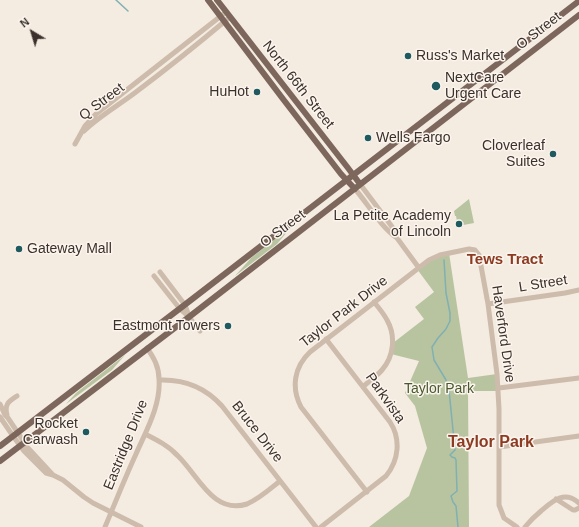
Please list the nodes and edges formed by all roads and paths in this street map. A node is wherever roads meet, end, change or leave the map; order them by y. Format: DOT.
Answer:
graph roads {
  1 [pos="208,0"];
  2 [pos="217,0"];
  3 [pos="579,1"];
  4 [pos="228,15"];
  5 [pos="579,15"];
  6 [pos="223,20"];
  7 [pos="262,72"];
  8 [pos="293,97"];
  9 [pos="354,175"];
  10 [pos="347,180"];
  11 [pos="360,184"];
  12 [pos="354,189"];
  13 [pos="397,238"];
  14 [pos="475,250"];
  15 [pos="419,268"];
  16 [pos="160,272"];
  17 [pos="154,276"];
  18 [pos="579,290"];
  19 [pos="374,302"];
  20 [pos="185,304"];
  21 [pos="488,304"];
  22 [pos="180,309"];
  23 [pos="189,317"];
  24 [pos="200,331"];
  25 [pos="326,339"];
  26 [pos="147,348"];
  27 [pos="579,378"];
  28 [pos="159,380"];
  29 [pos="362,386"];
  30 [pos="499,388"];
  31 [pos="17,396"];
  32 [pos="0,404"];
  33 [pos="0,417"];
  34 [pos="8,418"];
  35 [pos="15,434"];
  36 [pos="145,434"];
  37 [pos="579,436"];
  38 [pos="22,444"];
  39 [pos="0,446"];
  40 [pos="499,446"];
  41 [pos="0,461"];
  42 [pos="280,481"];
  43 [pos="367,492"];
  44 [pos="556,499"];
  45 [pos="579,503"];
  46 [pos="579,508"];
  47 [pos="111,512"];
  48 [pos="105,527"];
  49 [pos="141,527"];
  50 [pos="316,527"];
  51 [pos="321,527"];
  52 [pos="517,527"];
  53 [pos="525,527"];
  1 -- 6 [label="main road, North 66th Street"];
  2 -- 4 [label="main road, North 66th Street"];
  3 -- 9 [label="main road, O Street"];
  4 -- 6 [label="street, Q Street"];
  4 -- 8 [label="main road, North 66th Street"];
  5 -- 11 [label="main road, O Street"];
  6 -- 6 [label="street, Q Street"];
  6 -- 7 [label="main road, North 66th Street"];
  7 -- 8 [label="main road"];
  7 -- 10 [label="main road, North 66th Street"];
  8 -- 9 [label="main road, North 66th Street"];
  9 -- 10 [label="main road, O Street"];
  9 -- 11 [label="main road, North 66th Street"];
  10 -- 12 [label="main road, North 66th Street"];
  10 -- 20 [label="main road, O Street"];
  11 -- 12 [label="main road, O Street"];
  11 -- 13 [label="street"];
  12 -- 13 [label="street"];
  12 -- 23 [label="main road, O Street"];
  13 -- 15 [label="street"];
  14 -- 15 [label="street, Taylor Park Drive"];
  14 -- 21 [label="street, Haverford Drive"];
  15 -- 19 [label="street, Taylor Park Drive"];
  16 -- 20 [label="street"];
  17 -- 22 [label="street"];
  18 -- 21 [label="street, L Street"];
  19 -- 25 [label="street, Taylor Park Drive"];
  19 -- 29 [label="street"];
  20 -- 22 [label="main road, O Street"];
  20 -- 23 [label="street"];
  21 -- 30 [label="street, Haverford Drive"];
  22 -- 23 [label="street"];
  22 -- 35 [label="main road, O Street"];
  23 -- 24 [label="street"];
  23 -- 26 [label="main road, O Street"];
  25 -- 29 [label="street, Parkvista"];
  25 -- 43 [label="street, Taylor Park Drive"];
  26 -- 28 [label="street, Eastridge Drive"];
  26 -- 38 [label="main road, O Street"];
  27 -- 30 [label="street"];
  28 -- 36 [label="street, Eastridge Drive"];
  28 -- 42 [label="street, Bruce Drive"];
  29 -- 43 [label="street, Parkvista"];
  30 -- 40 [label="street, Haverford Drive"];
  31 -- 34 [label="street"];
  32 -- 34 [label="street"];
  33 -- 35 [label="street"];
  34 -- 35 [label="street"];
  35 -- 38 [label="street"];
  35 -- 39 [label="main road, O Street"];
  36 -- 42 [label="street"];
  36 -- 47 [label="street, Eastridge Drive"];
  37 -- 40 [label="street"];
  38 -- 41 [label="main road, O Street"];
  38 -- 47 [label="street"];
  40 -- 52 [label="street, Haverford Drive"];
  42 -- 50 [label="street, Bruce Drive"];
  43 -- 51 [label="street"];
  44 -- 45 [label="street"];
  44 -- 46 [label="street"];
  44 -- 53 [label="street"];
  47 -- 48 [label="street, Eastridge Drive"];
  47 -- 49 [label="street"];
}
